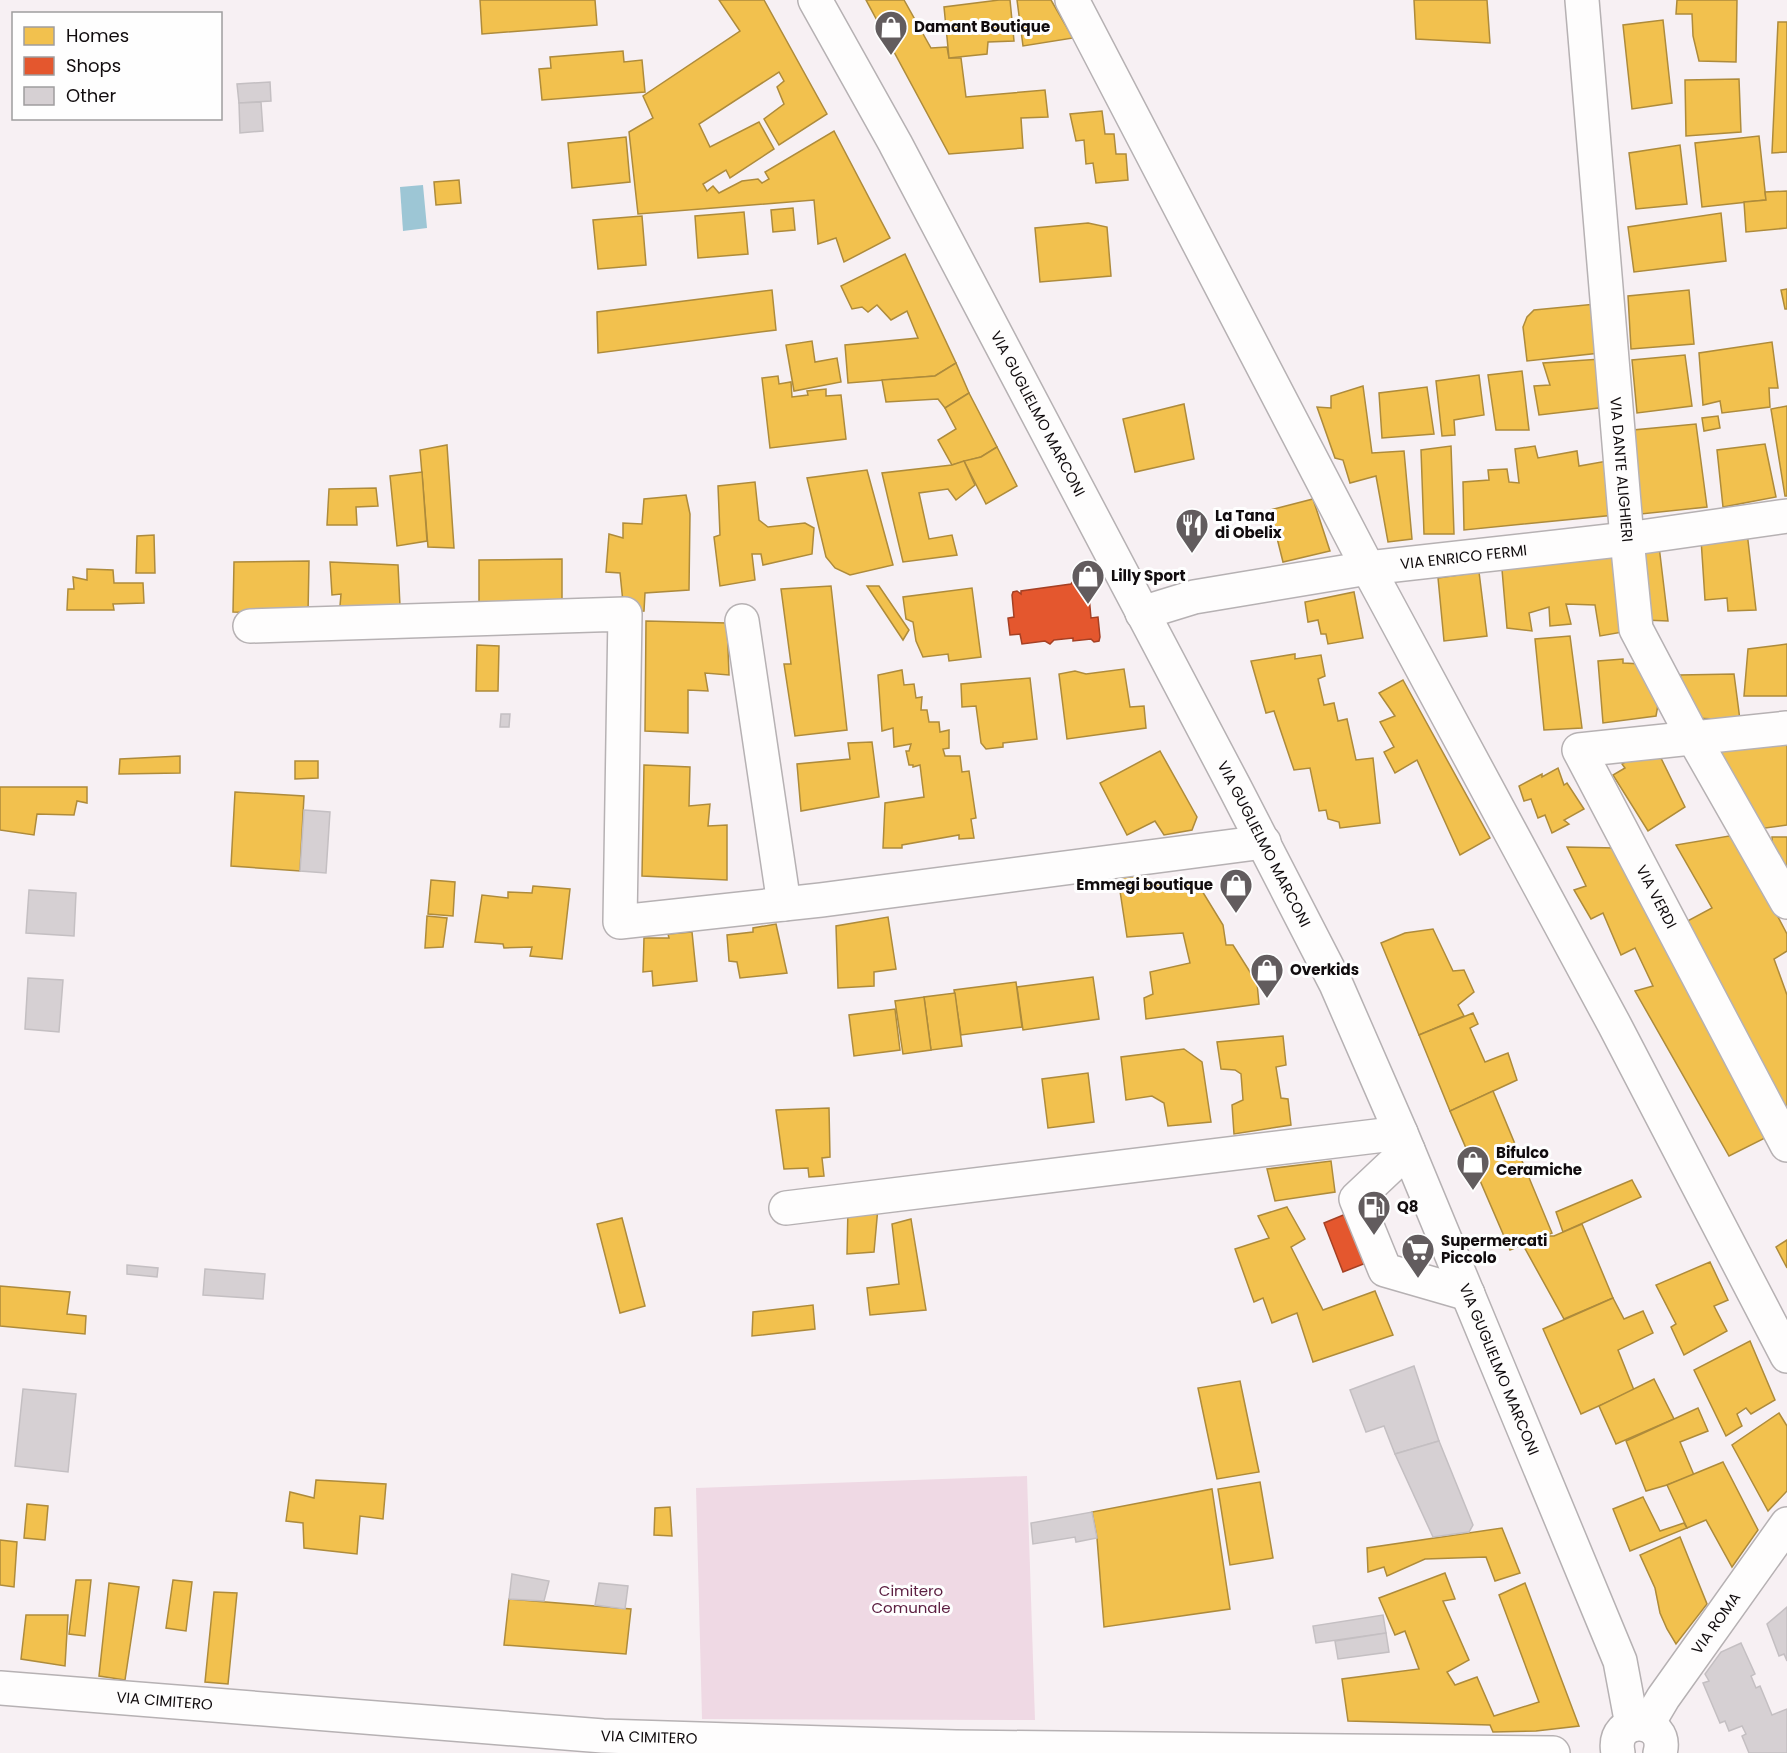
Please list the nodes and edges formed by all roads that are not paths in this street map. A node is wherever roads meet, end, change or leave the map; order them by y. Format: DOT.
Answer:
graph roads {
  1 [pos="814,0"];
  2 [pos="1072,0"];
  3 [pos="1582,0"];
  4 [pos="1787,516"];
  5 [pos="1627,539"];
  6 [pos="1368,568"];
  7 [pos="1142,613"];
  8 [pos="742,621"];
  9 [pos="250,626"];
  10 [pos="1787,728"];
  11 [pos="1693,737"];
  12 [pos="1264,842"];
  13 [pos="1787,902"];
  14 [pos="783,904"];
  15 [pos="1405,1141"];
  16 [pos="1787,1145"];
  17 [pos="786,1208"];
  18 [pos="1468,1294"];
  19 [pos="1787,1356"];
  20 [pos="1786,1530"];
  21 [pos="0,1688"];
  22 [pos="1639,1739"];
  23 [pos="603,1745"];
  24 [pos="1552,1753"];
  1 -- 7 [label="street, VIA GUGLIELMO MARCONI"];
  2 -- 6 [label="street"];
  3 -- 5 [label="street, VIA DANTE ALIGHIERI"];
  4 -- 5 [label="street, VIA ENRICO FERMI"];
  5 -- 6 [label="street, VIA ENRICO FERMI"];
  5 -- 11 [label="street, VIA DANTE ALIGHIERI"];
  6 -- 7 [label="street, VIA ENRICO FERMI"];
  6 -- 19 [label="street"];
  7 -- 12 [label="street, VIA GUGLIELMO MARCONI"];
  8 -- 14 [label="street"];
  9 -- 14 [label="street"];
  10 -- 11 [label="street"];
  11 -- 13 [label="street, VIA DANTE ALIGHIERI"];
  11 -- 16 [label="street, VIA VERDI"];
  12 -- 14 [label="street"];
  12 -- 15 [label="street, VIA GUGLIELMO MARCONI"];
  15 -- 17 [label="street"];
  15 -- 18 [label="street, VIA GUGLIELMO MARCONI"];
  15 -- 18 [label="street"];
  18 -- 22 [label="street, VIA GUGLIELMO MARCONI"];
  20 -- 22 [label="street, VIA ROMA"];
  21 -- 23 [label="street, VIA CIMITERO"];
  23 -- 24 [label="street, VIA CIMITERO"];
}
